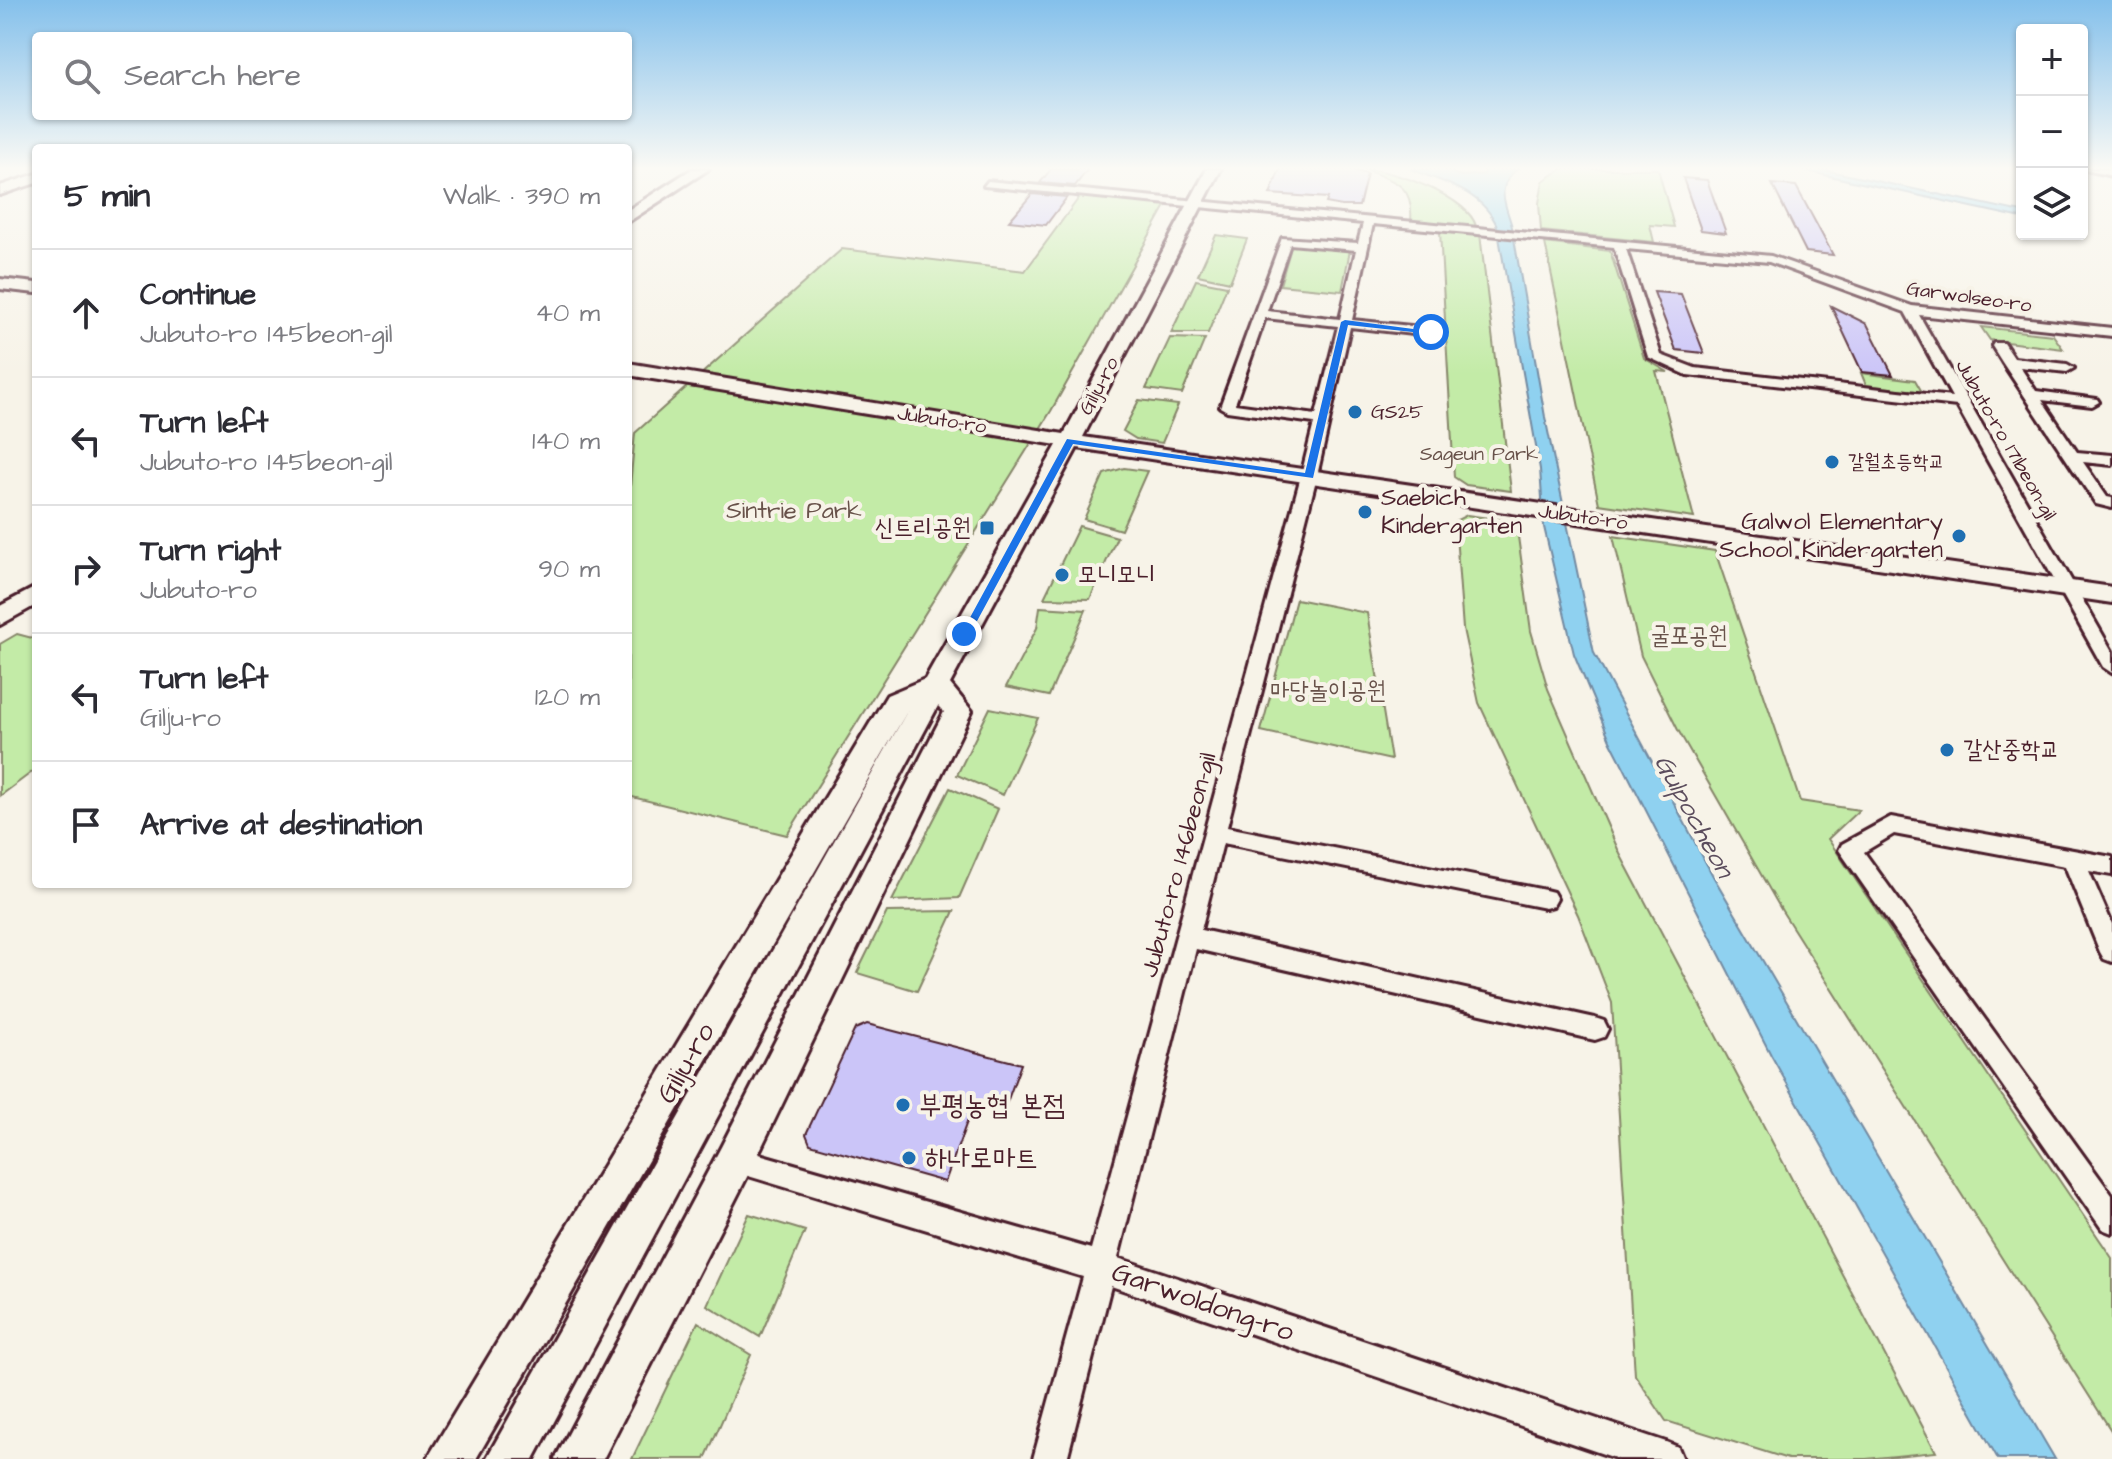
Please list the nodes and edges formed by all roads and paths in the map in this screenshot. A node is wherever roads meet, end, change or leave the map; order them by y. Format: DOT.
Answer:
graph roads {
  1 [pos="1178,237"];
  2 [pos="1365,237"];
  3 [pos="1542,237"];
  4 [pos="1619,244"];
  5 [pos="1362,247"];
  6 [pos="0,284"];
  7 [pos="32,288"];
  8 [pos="1910,310"];
  9 [pos="1261,314"];
  10 [pos="1345,322"];
  11 [pos="1431,332"];
  12 [pos="2112,332"];
  13 [pos="1999,346"];
  14 [pos="2009,362"];
  15 [pos="2067,368"];
  16 [pos="632,370"];
  17 [pos="2032,395"];
  18 [pos="1962,402"];
  19 [pos="2092,402"];
  20 [pos="1321,420"];
  21 [pos="1070,441"];
  22 [pos="2072,456"];
  23 [pos="2112,460"];
  24 [pos="1309,476"];
  25 [pos="2089,480"];
  26 [pos="2112,483"];
  27 [pos="2112,503"];
  28 [pos="2067,589"];
  29 [pos="2112,595"];
  30 [pos="32,597"];
  31 [pos="0,617"];
  32 [pos="2112,667"];
  33 [pos="936,685"];
  34 [pos="1215,833"];
  35 [pos="2073,858"];
  36 [pos="2112,866"];
  37 [pos="1545,899"];
  38 [pos="1187,937"];
  39 [pos="2112,952"];
  40 [pos="1595,1029"];
  41 [pos="735,1160"];
  42 [pos="2112,1219"];
  43 [pos="1100,1267"];
  44 [pos="450,1459"];
  45 [pos="509,1459"];
  46 [pos="578,1459"];
  47 [pos="1050,1459"];
  48 [pos="1666,1459"];
  1 -- 21 [label="main road, Gilju-ro"];
  2 -- 5 [label="street, Jubuto-ro 146beon-gil"];
  3 -- 4 [label="street, Garwolseo-ro"];
  4 -- 8 [label="street, Garwolseo-ro"];
  4 -- 18 [label="street"];
  5 -- 9 [label="street"];
  5 -- 10 [label="street, Jubuto-ro 146beon-gil"];
  6 -- 7 [label="main road"];
  8 -- 12 [label="street, Garwolseo-ro"];
  8 -- 18 [label="street, Jubuto-ro 171beon-gil"];
  9 -- 10 [label="street"];
  9 -- 20 [label="street"];
  10 -- 11 [label="street"];
  10 -- 20 [label="street, Jubuto-ro 146beon-gil"];
  13 -- 14 [label="street"];
  14 -- 15 [label="street"];
  14 -- 17 [label="street"];
  16 -- 21 [label="main road, Jubuto-ro"];
  17 -- 19 [label="street"];
  17 -- 22 [label="street"];
  18 -- 28 [label="street, Jubuto-ro 171beon-gil"];
  20 -- 24 [label="street, Jubuto-ro 146beon-gil"];
  21 -- 24 [label="main road, Jubuto-ro"];
  21 -- 33 [label="main road, Gilju-ro"];
  22 -- 23 [label="street"];
  22 -- 25 [label="street"];
  24 -- 28 [label="main road, Jubuto-ro"];
  24 -- 34 [label="street, Jubuto-ro 146beon-gil"];
  25 -- 26 [label="street"];
  25 -- 27 [label="street"];
  28 -- 29 [label="main road, Jubuto-ro"];
  28 -- 32 [label="street, Jubuto-ro 171beon-gil"];
  30 -- 31 [label="main road"];
  33 -- 41 [label="main road"];
  33 -- 44 [label="main road, Gilju-ro"];
  33 -- 45 [label="main road, Gilju-ro"];
  34 -- 37 [label="street"];
  34 -- 38 [label="street, Jubuto-ro 146beon-gil"];
  35 -- 36 [label="street"];
  35 -- 39 [label="street"];
  35 -- 42 [label="street"];
  38 -- 40 [label="street"];
  38 -- 43 [label="street, Jubuto-ro 146beon-gil"];
  41 -- 43 [label="street, Garwoldong-ro"];
  41 -- 46 [label="main road"];
  43 -- 47 [label="street, Jubuto-ro 146beon-gil"];
  43 -- 48 [label="street, Garwoldong-ro"];
}
